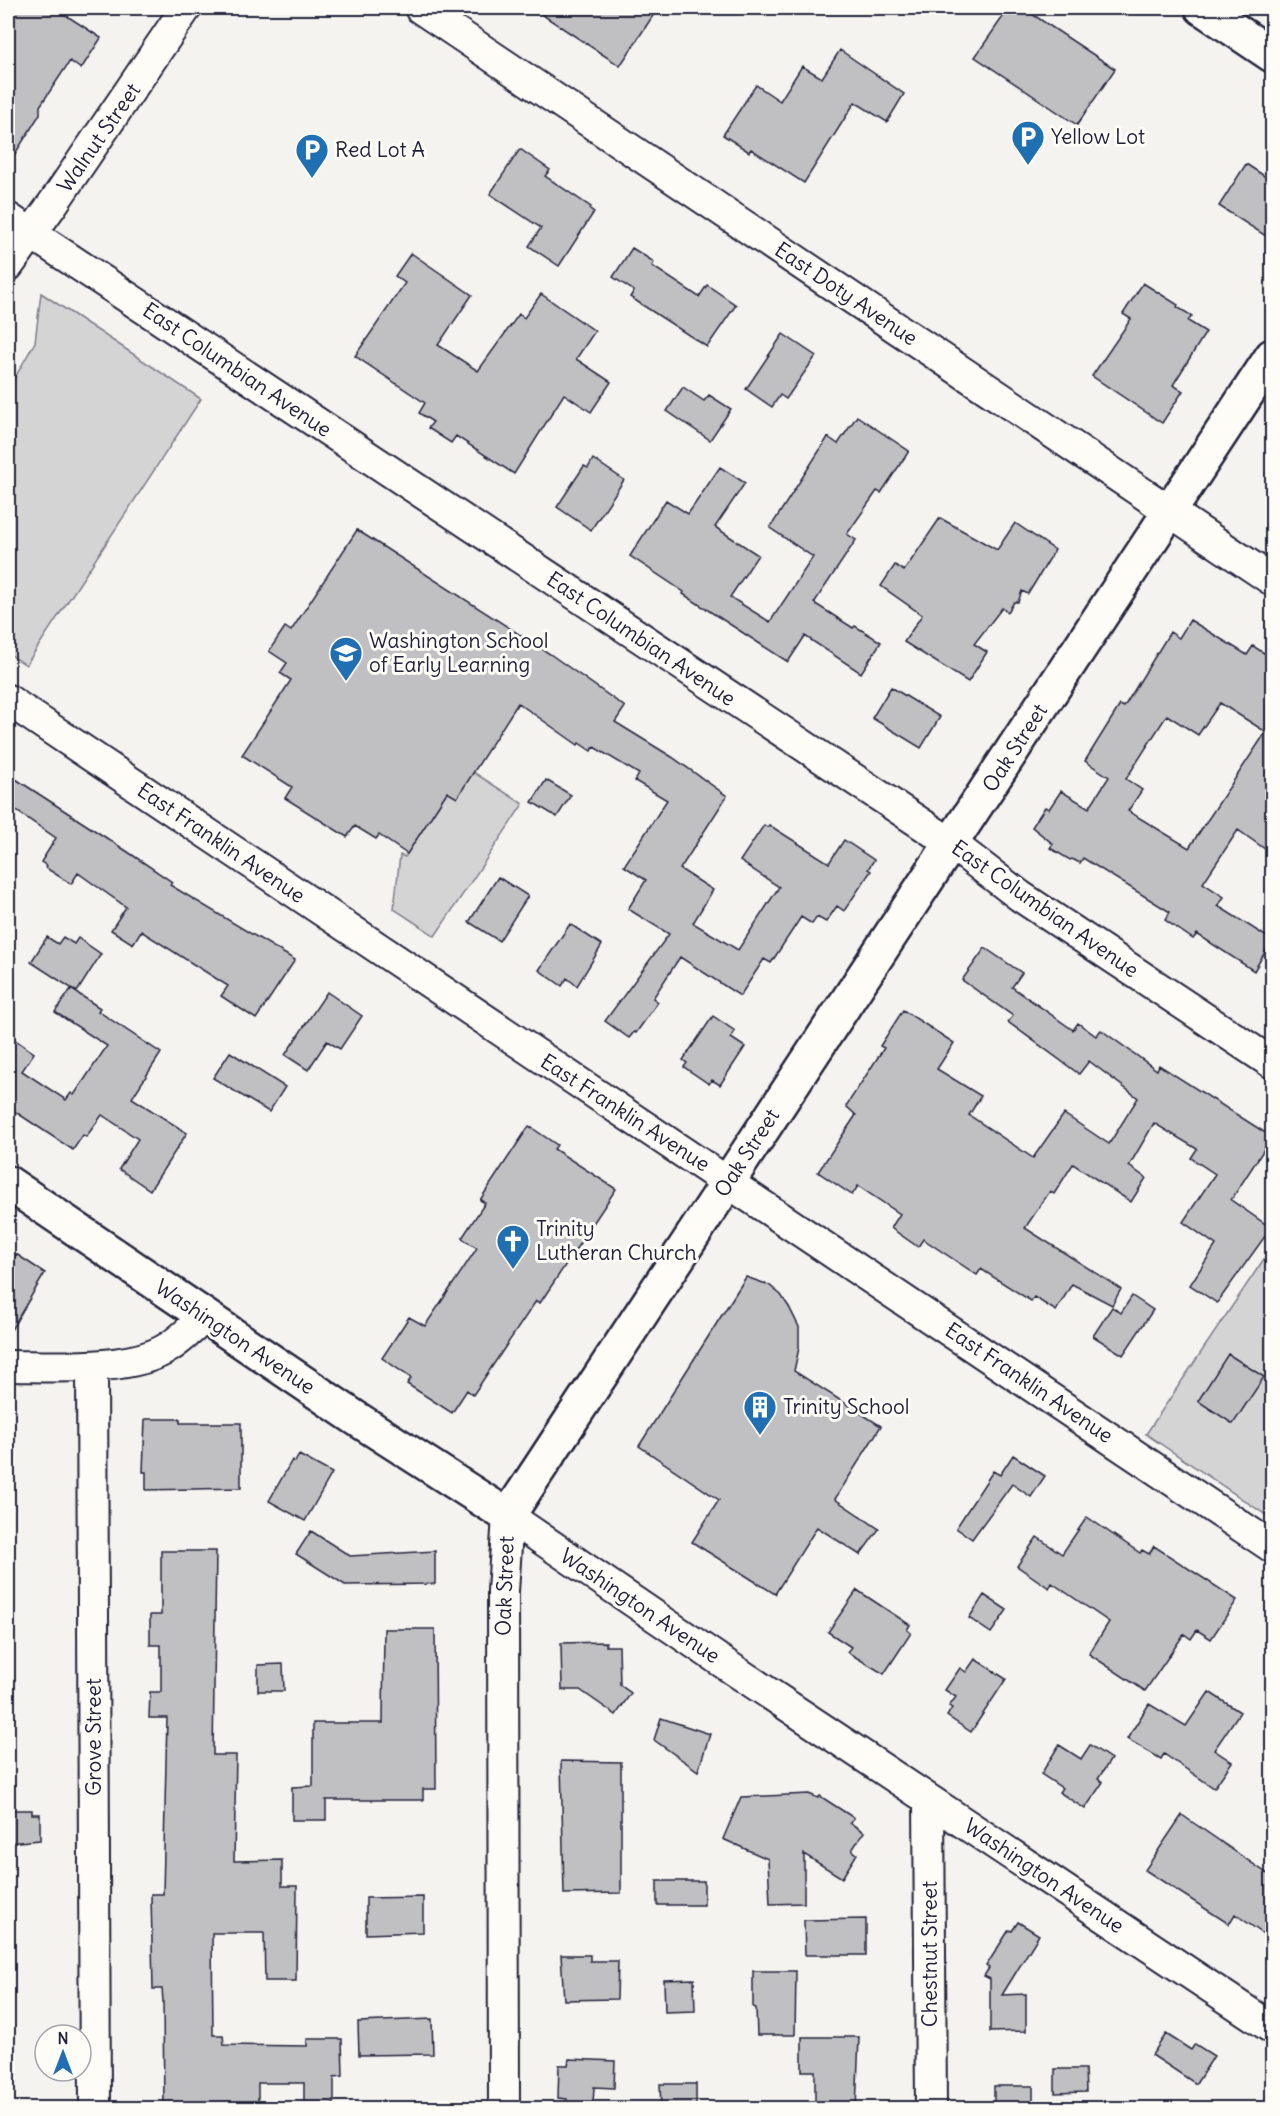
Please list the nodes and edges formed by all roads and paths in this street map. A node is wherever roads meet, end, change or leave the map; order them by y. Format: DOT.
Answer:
graph roads {
  1 [pos="186,8"];
  2 [pos="420,8"];
  3 [pos="1202,8"];
  4 [pos="1272,55"];
  5 [pos="20,225"];
  6 [pos="8,266"];
  7 [pos="1272,356"];
  8 [pos="1171,513"];
  9 [pos="1272,580"];
  10 [pos="8,700"];
  11 [pos="952,844"];
  12 [pos="1272,1063"];
  13 [pos="728,1181"];
  14 [pos="8,1183"];
  15 [pos="205,1317"];
  16 [pos="8,1366"];
  17 [pos="92,1366"];
  18 [pos="508,1516"];
  19 [pos="1272,1546"];
  20 [pos="929,1800"];
  21 [pos="1272,2028"];
  22 [pos="95,2109"];
  23 [pos="504,2109"];
  24 [pos="931,2109"];
  1 -- 5 [label="street, Walnut Street"];
  2 -- 8 [label="street, East Doty Avenue"];
  3 -- 4 [label="main road"];
  5 -- 6 [label="street, Walnut Street"];
  5 -- 11 [label="street, East Columbian Avenue"];
  7 -- 8 [label="main road, Oak Street"];
  8 -- 9 [label="street, East Doty Avenue"];
  8 -- 11 [label="main road, Oak Street"];
  10 -- 13 [label="street, East Franklin Avenue"];
  11 -- 12 [label="street, East Columbian Avenue"];
  11 -- 13 [label="main road, Oak Street"];
  13 -- 18 [label="main road, Oak Street"];
  13 -- 19 [label="street, East Franklin Avenue"];
  14 -- 15 [label="main road, Washington Avenue"];
  15 -- 17 [label="street"];
  15 -- 18 [label="main road, Washington Avenue"];
  16 -- 17 [label="street"];
  17 -- 22 [label="street, Grove Street"];
  18 -- 20 [label="street, Washington Avenue"];
  18 -- 23 [label="street, Oak Street"];
  20 -- 21 [label="street, Washington Avenue"];
  20 -- 24 [label="street, Chestnut Street"];
}
